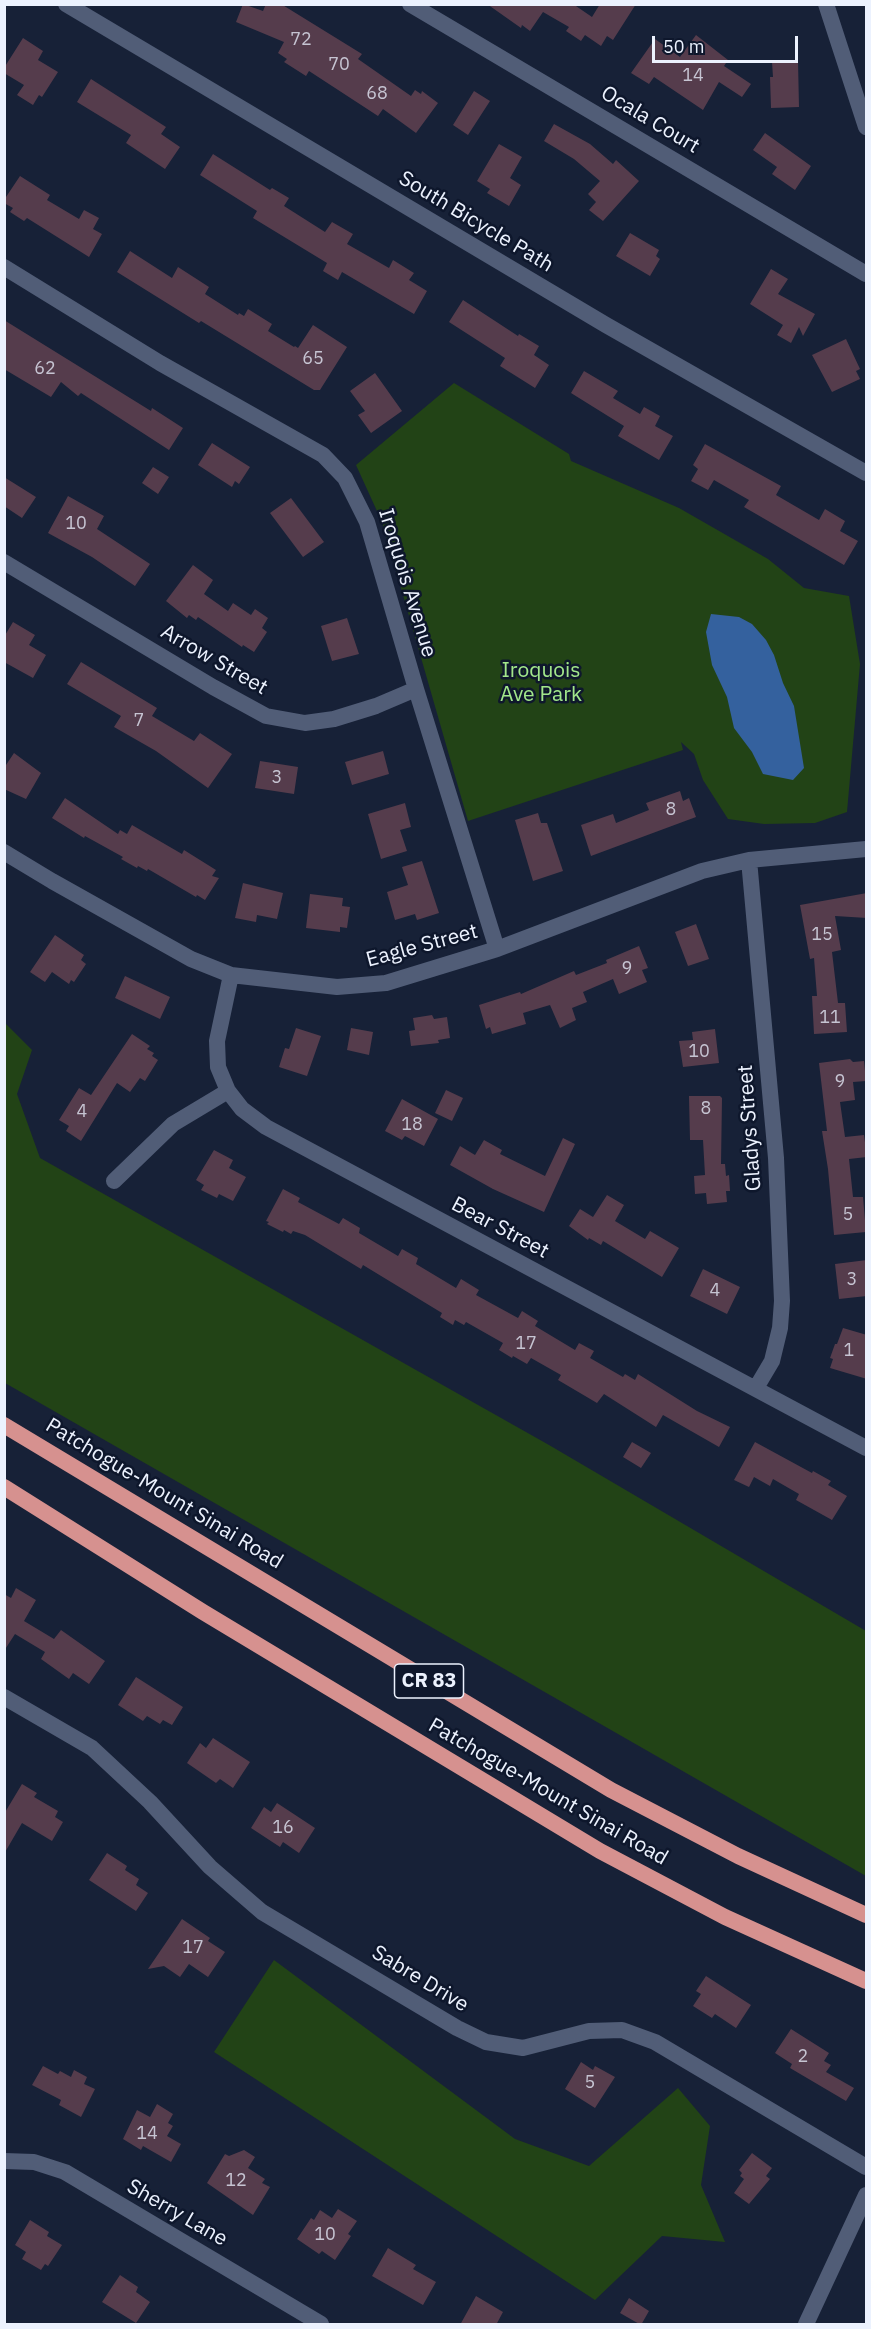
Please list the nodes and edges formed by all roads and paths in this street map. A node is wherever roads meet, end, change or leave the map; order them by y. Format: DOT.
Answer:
graph roads {
  1 [pos="66,4"];
  2 [pos="410,4"];
  3 [pos="826,4"];
  4 [pos="867,127"];
  5 [pos="4,267"];
  6 [pos="867,274"];
  7 [pos="867,473"];
  8 [pos="4,562"];
  9 [pos="416,689"];
  10 [pos="867,849"];
  11 [pos="4,852"];
  12 [pos="750,860"];
  13 [pos="497,949"];
  14 [pos="231,975"];
  15 [pos="228,1090"];
  16 [pos="114,1181"];
  17 [pos="756,1388"];
  18 [pos="4,1425"];
  19 [pos="867,1448"];
  20 [pos="4,1486"];
  21 [pos="4,1697"];
  22 [pos="867,1915"];
  23 [pos="867,1981"];
  24 [pos="4,2161"];
  25 [pos="867,2167"];
  26 [pos="867,2195"];
  27 [pos="321,2325"];
  28 [pos="807,2325"];
  1 -- 7 [label="street, South Bicycle Path"];
  2 -- 6 [label="street, Ocala Court"];
  3 -- 4 [label="street"];
  5 -- 9 [label="street, Iroquois Avenue"];
  8 -- 9 [label="street, Arrow Street"];
  9 -- 13 [label="street, Iroquois Avenue"];
  10 -- 12 [label="street, Eagle Street"];
  11 -- 14 [label="street, Eagle Street"];
  12 -- 13 [label="street, Eagle Street"];
  12 -- 17 [label="street, Gladys Street"];
  13 -- 14 [label="street, Eagle Street"];
  14 -- 15 [label="street, Bear Street"];
  15 -- 16 [label="street"];
  15 -- 17 [label="street, Bear Street"];
  17 -- 19 [label="street, Bear Street"];
  18 -- 22 [label="highway, Patchogue-Mount Sinai Road / CR 83"];
  20 -- 23 [label="highway, Patchogue-Mount Sinai Road / CR 83"];
  21 -- 25 [label="street, Sabre Drive"];
  24 -- 27 [label="street, Sherry Lane"];
  26 -- 28 [label="street"];
}
